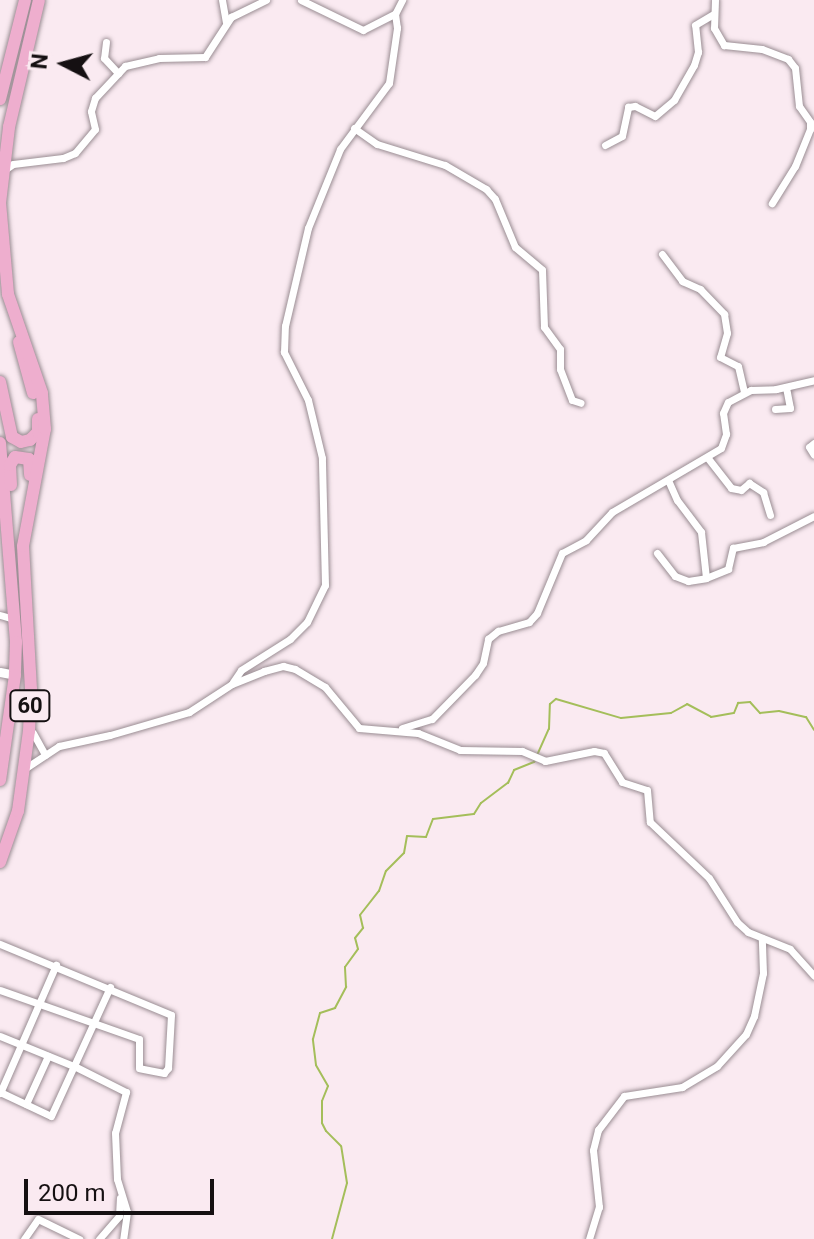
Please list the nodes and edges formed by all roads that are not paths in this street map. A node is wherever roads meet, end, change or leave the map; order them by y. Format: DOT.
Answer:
graph roads {
  1 [pos="25,0"];
  2 [pos="39,0"];
  3 [pos="222,0"];
  4 [pos="266,0"];
  5 [pos="301,0"];
  6 [pos="402,0"];
  7 [pos="715,0"];
  8 [pos="395,14"];
  9 [pos="713,14"];
  10 [pos="226,22"];
  11 [pos="106,42"];
  12 [pos="118,73"];
  13 [pos="0,99"];
  14 [pos="354,128"];
  15 [pos="605,145"];
  16 [pos="2,172"];
  17 [pos="772,203"];
  18 [pos="662,254"];
  19 [pos="21,335"];
  20 [pos="0,382"];
  21 [pos="812,384"];
  22 [pos="786,388"];
  23 [pos="744,392"];
  24 [pos="581,403"];
  25 [pos="775,409"];
  26 [pos="0,443"];
  27 [pos="814,443"];
  28 [pos="814,455"];
  29 [pos="707,457"];
  30 [pos="668,480"];
  31 [pos="770,515"];
  32 [pos="814,516"];
  33 [pos="24,538"];
  34 [pos="7,549"];
  35 [pos="657,553"];
  36 [pos="706,578"];
  37 [pos="0,615"];
  38 [pos="14,619"];
  39 [pos="0,672"];
  40 [pos="15,675"];
  41 [pos="232,684"];
  42 [pos="31,689"];
  43 [pos="392,730"];
  44 [pos="45,755"];
  45 [pos="2,765"];
  46 [pos="24,769"];
  47 [pos="0,780"];
  48 [pos="0,862"];
  49 [pos="762,938"];
  50 [pos="0,944"];
  51 [pos="56,965"];
  52 [pos="814,976"];
  53 [pos="110,987"];
  54 [pos="0,990"];
  55 [pos="38,1003"];
  56 [pos="94,1022"];
  57 [pos="0,1036"];
  58 [pos="20,1045"];
  59 [pos="48,1056"];
  60 [pos="76,1067"];
  61 [pos="4,1072"];
  62 [pos="0,1093"];
  63 [pos="26,1104"];
  64 [pos="119,1188"];
  65 [pos="24,1239"];
  66 [pos="79,1239"];
  67 [pos="99,1239"];
  68 [pos="123,1239"];
  69 [pos="589,1239"];
  1 -- 13 [label="highway"];
  2 -- 16 [label="highway, 60"];
  3 -- 10 [label="street"];
  4 -- 10 [label="street"];
  5 -- 8 [label="street"];
  6 -- 8 [label="street"];
  7 -- 9 [label="street"];
  8 -- 14 [label="street"];
  9 -- 15 [label="street"];
  9 -- 17 [label="street"];
  10 -- 12 [label="street"];
  11 -- 12 [label="street"];
  12 -- 16 [label="street"];
  14 -- 24 [label="street"];
  14 -- 41 [label="street"];
  16 -- 19 [label="highway, 60"];
  18 -- 23 [label="street"];
  19 -- 20 [label="highway"];
  19 -- 33 [label="highway, 60"];
  21 -- 22 [label="street"];
  22 -- 23 [label="street"];
  22 -- 25 [label="street"];
  23 -- 29 [label="street"];
  26 -- 34 [label="highway, 60"];
  27 -- 28 [label="street"];
  29 -- 30 [label="street"];
  29 -- 31 [label="street"];
  30 -- 36 [label="street"];
  30 -- 43 [label="street"];
  32 -- 36 [label="street"];
  33 -- 34 [label="highway"];
  33 -- 42 [label="highway, 60"];
  34 -- 38 [label="highway, 60"];
  35 -- 36 [label="street"];
  37 -- 38 [label="street"];
  38 -- 40 [label="highway, 60"];
  39 -- 40 [label="street"];
  40 -- 45 [label="highway, 60"];
  41 -- 43 [label="street"];
  41 -- 44 [label="street"];
  42 -- 44 [label="street"];
  42 -- 46 [label="highway, 60"];
  43 -- 49 [label="street"];
  44 -- 46 [label="street"];
  45 -- 47 [label="highway, 60"];
  46 -- 48 [label="highway, 60"];
  49 -- 52 [label="street"];
  49 -- 69 [label="street"];
  50 -- 51 [label="street"];
  51 -- 53 [label="street"];
  51 -- 55 [label="street"];
  53 -- 56 [label="street"];
  53 -- 56 [label="street"];
  54 -- 55 [label="street"];
  55 -- 56 [label="street"];
  55 -- 58 [label="street"];
  56 -- 60 [label="street"];
  57 -- 58 [label="street"];
  58 -- 59 [label="street"];
  58 -- 61 [label="street"];
  59 -- 60 [label="street"];
  59 -- 63 [label="street"];
  60 -- 63 [label="street"];
  60 -- 64 [label="street"];
  61 -- 62 [label="street"];
  62 -- 63 [label="street"];
  64 -- 67 [label="street"];
  64 -- 68 [label="street"];
  65 -- 66 [label="street"];
}
